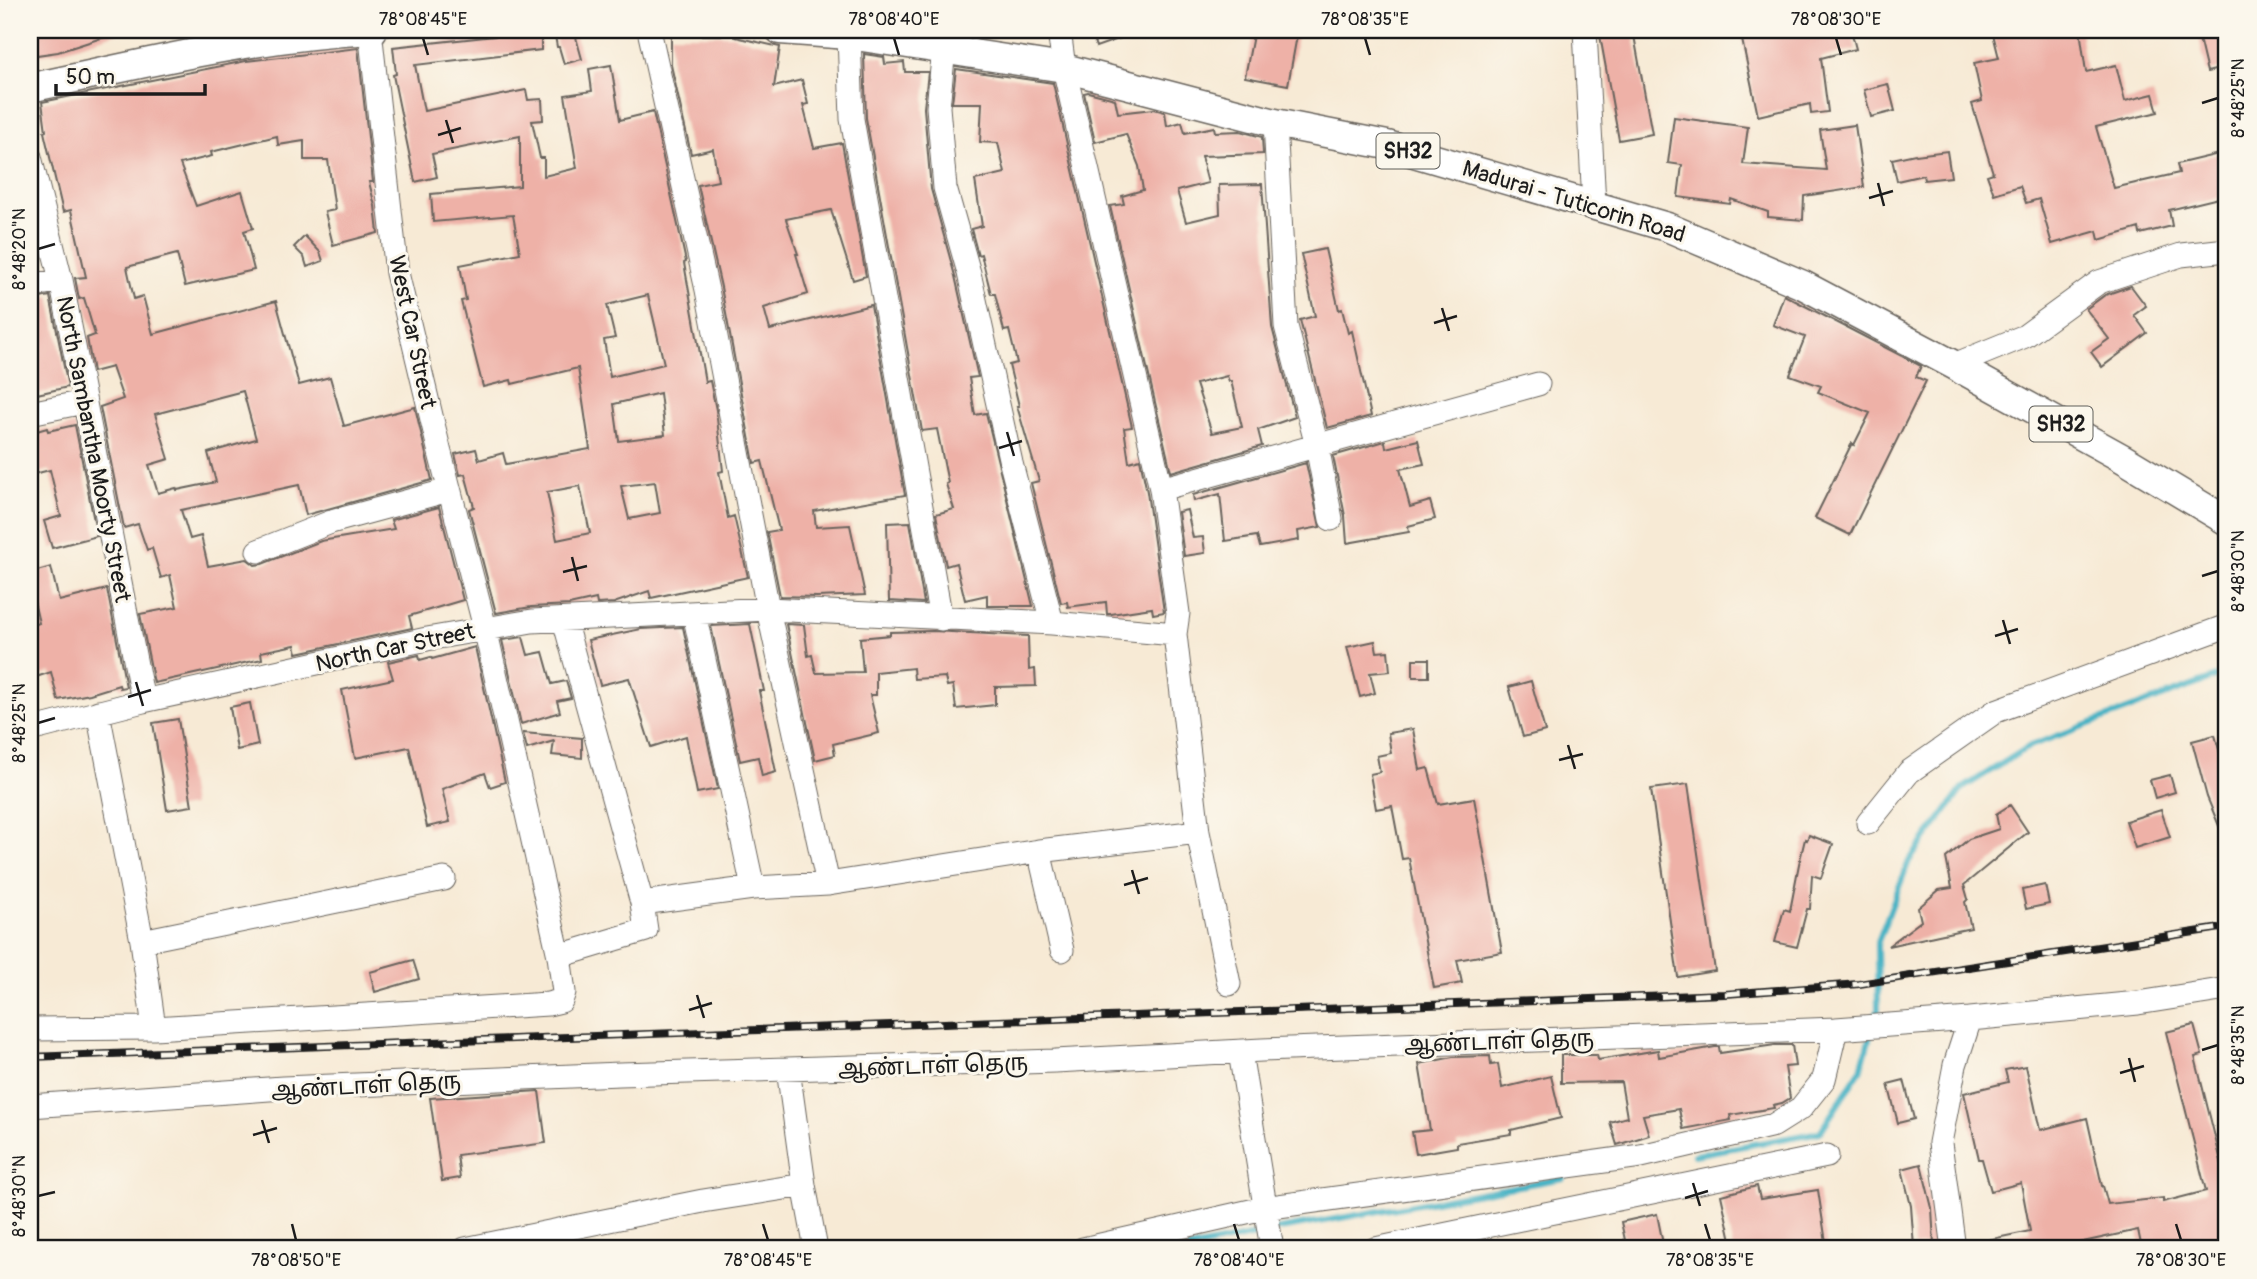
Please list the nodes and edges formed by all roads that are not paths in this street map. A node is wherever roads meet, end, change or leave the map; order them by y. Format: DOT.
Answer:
graph roads {
  1 [pos="371,30"];
  2 [pos="649,30"];
  3 [pos="780,30"];
  4 [pos="1059,30"];
  5 [pos="1585,30"];
  6 [pos="340,31"];
  7 [pos="849,35"];
  8 [pos="944,49"];
  9 [pos="1064,68"];
  10 [pos="30,88"];
  11 [pos="1275,123"];
  12 [pos="30,157"];
  13 [pos="1594,205"];
  14 [pos="2227,250"];
  15 [pos="61,281"];
  16 [pos="30,286"];
  17 [pos="1954,365"];
  18 [pos="1538,384"];
  19 [pos="85,402"];
  20 [pos="30,413"];
  21 [pos="1317,446"];
  22 [pos="1161,489"];
  23 [pos="449,490"];
  24 [pos="1331,519"];
  25 [pos="2227,521"];
  26 [pos="2227,531"];
  27 [pos="258,551"];
  28 [pos="768,609"];
  29 [pos="694,613"];
  30 [pos="942,619"];
  31 [pos="564,620"];
  32 [pos="1052,624"];
  33 [pos="2227,626"];
  34 [pos="485,628"];
  35 [pos="1175,634"];
  36 [pos="143,701"];
  37 [pos="98,712"];
  38 [pos="30,730"];
  39 [pos="1868,823"];
  40 [pos="1198,832"];
  41 [pos="1038,851"];
  42 [pos="444,878"];
  43 [pos="828,884"];
  44 [pos="752,888"];
  45 [pos="642,903"];
  46 [pos="142,941"];
  47 [pos="1062,950"];
  48 [pos="559,956"];
  49 [pos="1229,984"];
  50 [pos="2226,992"];
  51 [pos="1970,1019"];
  52 [pos="155,1028"];
  53 [pos="30,1029"];
  54 [pos="1836,1029"];
  55 [pos="1240,1052"];
  56 [pos="788,1069"];
  57 [pos="30,1107"];
  58 [pos="1827,1156"];
  59 [pos="804,1185"];
  60 [pos="1265,1214"];
  61 [pos="475,1248"];
  62 [pos="1272,1248"];
  63 [pos="816,1249"];
  64 [pos="1083,1249"];
  65 [pos="1375,1249"];
  66 [pos="1954,1249"];
  1 -- 6 [label="main road"];
  1 -- 23 [label="street, West Car Street"];
  2 -- 28 [label="street"];
  3 -- 7 [label="main road, Madurai - Tuticorin Road / SH32"];
  4 -- 9 [label="street"];
  5 -- 13 [label="street"];
  6 -- 10 [label="main road"];
  7 -- 8 [label="main road, Madurai - Tuticorin Road / SH32"];
  7 -- 30 [label="street"];
  8 -- 9 [label="main road, Madurai - Tuticorin Road / SH32"];
  8 -- 32 [label="street"];
  9 -- 11 [label="main road, Madurai - Tuticorin Road / SH32"];
  9 -- 22 [label="street"];
  11 -- 13 [label="main road, Madurai - Tuticorin Road / SH32"];
  11 -- 21 [label="street"];
  12 -- 15 [label="street, North Sambantha Moorty Street"];
  13 -- 17 [label="main road, Madurai - Tuticorin Road / SH32"];
  14 -- 17 [label="street"];
  15 -- 16 [label="street"];
  15 -- 19 [label="street, North Sambantha Moorty Street"];
  17 -- 25 [label="main road, Madurai - Tuticorin Road / SH32"];
  17 -- 26 [label="street"];
  18 -- 21 [label="street"];
  19 -- 20 [label="street"];
  19 -- 36 [label="street, North Sambantha Moorty Street"];
  21 -- 22 [label="street"];
  21 -- 24 [label="street"];
  22 -- 35 [label="street"];
  23 -- 27 [label="street"];
  23 -- 34 [label="street, West Car Street"];
  28 -- 29 [label="street, North Car Street"];
  28 -- 30 [label="street, North Car Street"];
  28 -- 43 [label="street"];
  29 -- 31 [label="street, North Car Street"];
  29 -- 44 [label="street"];
  30 -- 32 [label="street, North Car Street"];
  31 -- 34 [label="street, North Car Street"];
  31 -- 45 [label="street"];
  32 -- 35 [label="street, North Car Street"];
  33 -- 39 [label="street"];
  34 -- 36 [label="street, North Car Street"];
  34 -- 48 [label="street, West Car Street"];
  35 -- 40 [label="street"];
  36 -- 37 [label="street, North Car Street"];
  37 -- 38 [label="street, North Car Street"];
  37 -- 46 [label="street"];
  40 -- 41 [label="street"];
  40 -- 49 [label="street"];
  41 -- 43 [label="street"];
  41 -- 47 [label="street"];
  42 -- 46 [label="street"];
  43 -- 44 [label="street"];
  44 -- 45 [label="street"];
  45 -- 48 [label="street"];
  46 -- 52 [label="street"];
  48 -- 52 [label="street, West Car Street"];
  50 -- 51 [label="street, ஆண்டாள் தெரு"];
  51 -- 54 [label="street, ஆண்டாள் தெரு"];
  51 -- 66 [label="street"];
  52 -- 53 [label="street"];
  54 -- 55 [label="street, ஆண்டாள் தெரு"];
  54 -- 60 [label="street"];
  55 -- 56 [label="street, ஆண்டாள் தெரு"];
  55 -- 60 [label="street"];
  56 -- 57 [label="street, ஆண்டாள் தெரு"];
  56 -- 59 [label="street"];
  58 -- 65 [label="street"];
  59 -- 61 [label="street"];
  59 -- 63 [label="street"];
  60 -- 62 [label="street"];
  60 -- 64 [label="street"];
}
